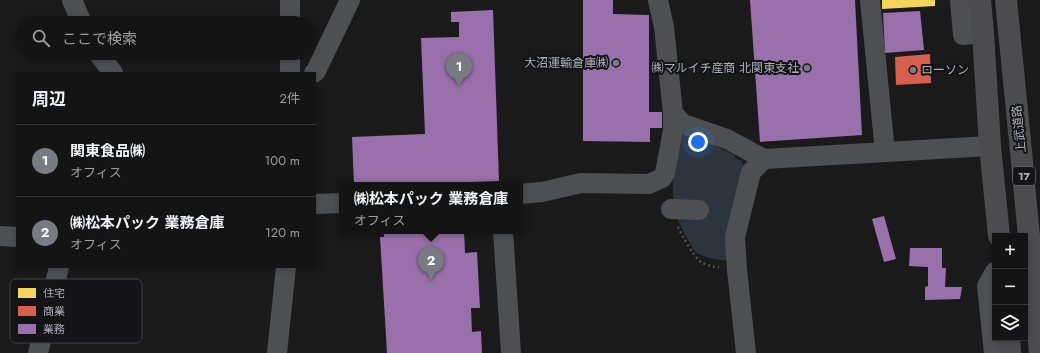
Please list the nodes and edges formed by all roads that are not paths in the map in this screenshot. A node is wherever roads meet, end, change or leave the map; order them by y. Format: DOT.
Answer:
graph roads {
  1 [pos="72,0"];
  2 [pos="290,0"];
  3 [pos="350,0"];
  4 [pos="658,0"];
  5 [pos="870,0"];
  6 [pos="960,0"];
  7 [pos="980,0"];
  8 [pos="1006,0"];
  9 [pos="79,16"];
  10 [pos="290,16"];
  11 [pos="983,33"];
  12 [pos="104,60"];
  13 [pos="290,60"];
  14 [pos="113,72"];
  15 [pos="290,72"];
  16 [pos="315,72"];
  17 [pos="674,113"];
  18 [pos="990,146"];
  19 [pos="885,152"];
  20 [pos="764,159"];
  21 [pos="523,194"];
  22 [pos="339,203"];
  23 [pos="316,204"];
  24 [pos="671,209"];
  25 [pos="699,210"];
  26 [pos="999,233"];
  27 [pos="503,234"];
  28 [pos="0,236"];
  29 [pos="16,237"];
  30 [pos="59,268"];
  31 [pos="286,268"];
  32 [pos="992,277"];
  33 [pos="56,279"];
  34 [pos="1009,341"];
  35 [pos="40,343"];
  36 [pos="38,353"];
  37 [pos="277,353"];
  38 [pos="511,353"];
  39 [pos="746,353"];
  40 [pos="994,353"];
  41 [pos="1010,353"];
  42 [pos="1040,353"];
  1 -- 9 [label="street"];
  2 -- 10 [label="street"];
  3 -- 16 [label="street"];
  4 -- 17 [label="street"];
  5 -- 19 [label="street"];
  6 -- 11 [label="street"];
  7 -- 11 [label="highway"];
  8 -- 42 [label="highway, 上武道路 / 17"];
  11 -- 18 [label="highway"];
  12 -- 14 [label="street"];
  13 -- 15 [label="street"];
  17 -- 20 [label="street"];
  17 -- 21 [label="street"];
  18 -- 19 [label="street"];
  18 -- 26 [label="highway"];
  19 -- 20 [label="street"];
  20 -- 39 [label="street"];
  22 -- 23 [label="street"];
  24 -- 25 [label="street"];
  27 -- 38 [label="street"];
  28 -- 29 [label="street"];
  30 -- 33 [label="street"];
  31 -- 37 [label="street"];
  32 -- 40 [label="street"];
  34 -- 41 [label="highway"];
  35 -- 36 [label="street"];
}
